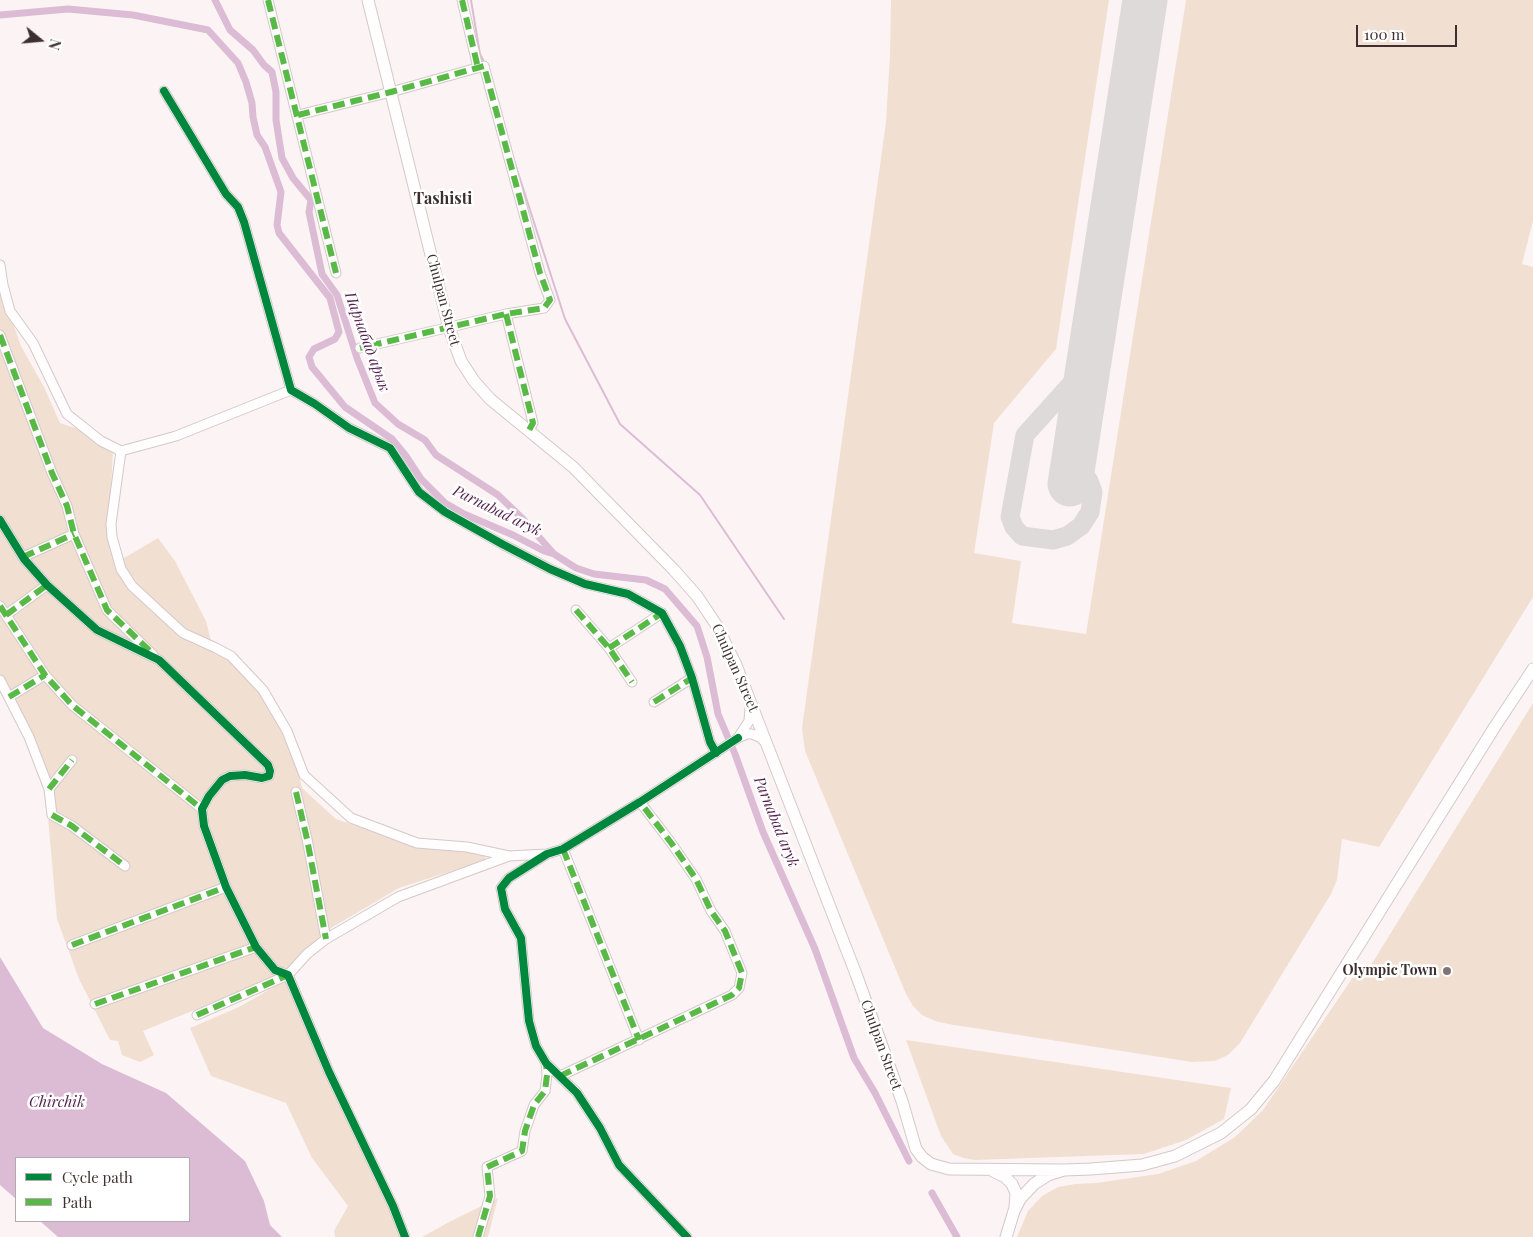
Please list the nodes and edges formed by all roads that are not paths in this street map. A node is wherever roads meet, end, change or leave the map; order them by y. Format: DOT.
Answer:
graph roads {
  1 [pos="268,0"];
  2 [pos="368,0"];
  3 [pos="462,0"];
  4 [pos="478,68"];
  5 [pos="164,91"];
  6 [pos="391,92"];
  7 [pos="298,115"];
  8 [pos="0,265"];
  9 [pos="336,273"];
  10 [pos="506,314"];
  11 [pos="450,328"];
  12 [pos="0,335"];
  13 [pos="360,348"];
  14 [pos="291,390"];
  15 [pos="528,430"];
  16 [pos="121,451"];
  17 [pos="0,520"];
  18 [pos="74,534"];
  19 [pos="23,558"];
  20 [pos="47,585"];
  21 [pos="0,606"];
  22 [pos="576,610"];
  23 [pos="662,613"];
  24 [pos="6,614"];
  25 [pos="609,648"];
  26 [pos="159,660"];
  27 [pos="1533,669"];
  28 [pos="46,675"];
  29 [pos="692,678"];
  30 [pos="0,680"];
  31 [pos="632,682"];
  32 [pos="748,694"];
  33 [pos="9,697"];
  34 [pos="654,702"];
  35 [pos="738,738"];
  36 [pos="768,746"];
  37 [pos="719,751"];
  38 [pos="72,760"];
  39 [pos="49,789"];
  40 [pos="296,792"];
  41 [pos="640,802"];
  42 [pos="202,809"];
  43 [pos="563,849"];
  44 [pos="547,854"];
  45 [pos="509,856"];
  46 [pos="125,866"];
  47 [pos="226,887"];
  48 [pos="326,939"];
  49 [pos="72,945"];
  50 [pos="256,947"];
  51 [pos="288,975"];
  52 [pos="95,1004"];
  53 [pos="197,1015"];
  54 [pos="639,1040"];
  55 [pos="546,1063"];
  56 [pos="560,1076"];
  57 [pos="989,1170"];
  58 [pos="1064,1170"];
  59 [pos="1014,1211"];
  60 [pos="405,1237"];
  61 [pos="478,1237"];
  62 [pos="687,1237"];
  63 [pos="1006,1237"];
  1 -- 7 [label="street"];
  2 -- 6 [label="main road, Chulpan Street"];
  3 -- 4 [label="street"];
  4 -- 6 [label="street"];
  4 -- 10 [label="street"];
  5 -- 14 [label="street"];
  6 -- 7 [label="street"];
  6 -- 11 [label="main road, Chulpan Street"];
  7 -- 9 [label="street"];
  8 -- 16 [label="street"];
  10 -- 11 [label="street"];
  10 -- 15 [label="street"];
  11 -- 13 [label="street"];
  11 -- 15 [label="main road, Chulpan Street"];
  12 -- 18 [label="street"];
  14 -- 16 [label="street"];
  14 -- 23 [label="street"];
  15 -- 32 [label="main road, Chulpan Street"];
  16 -- 45 [label="street"];
  17 -- 19 [label="street"];
  18 -- 19 [label="street"];
  18 -- 26 [label="street"];
  19 -- 20 [label="street"];
  20 -- 24 [label="street"];
  20 -- 26 [label="street"];
  21 -- 24 [label="street"];
  22 -- 25 [label="street"];
  23 -- 25 [label="street"];
  23 -- 29 [label="street"];
  24 -- 28 [label="street"];
  25 -- 31 [label="street"];
  26 -- 42 [label="street"];
  27 -- 58 [label="main road, Chulpan Street"];
  28 -- 33 [label="street"];
  28 -- 42 [label="street"];
  29 -- 34 [label="street"];
  29 -- 37 [label="street"];
  30 -- 33 [label="street"];
  32 -- 35 [label="street"];
  32 -- 36 [label="main road, Chulpan Street"];
  33 -- 39 [label="street"];
  35 -- 36 [label="street"];
  35 -- 37 [label="street"];
  36 -- 57 [label="main road, Chulpan Street"];
  37 -- 41 [label="street"];
  38 -- 39 [label="street"];
  39 -- 46 [label="street"];
  40 -- 48 [label="street"];
  41 -- 43 [label="street"];
  41 -- 54 [label="street"];
  42 -- 47 [label="street"];
  43 -- 44 [label="street"];
  43 -- 54 [label="street"];
  44 -- 45 [label="street"];
  44 -- 55 [label="street"];
  45 -- 48 [label="street"];
  47 -- 49 [label="street"];
  47 -- 50 [label="street"];
  48 -- 51 [label="street"];
  50 -- 51 [label="street"];
  50 -- 52 [label="street"];
  51 -- 53 [label="street"];
  51 -- 60 [label="street"];
  54 -- 56 [label="street"];
  55 -- 56 [label="street"];
  55 -- 61 [label="street"];
  56 -- 62 [label="street"];
  57 -- 58 [label="main road, Chulpan Street"];
  57 -- 59 [label="main road"];
  58 -- 59 [label="main road"];
  59 -- 63 [label="main road"];
}
